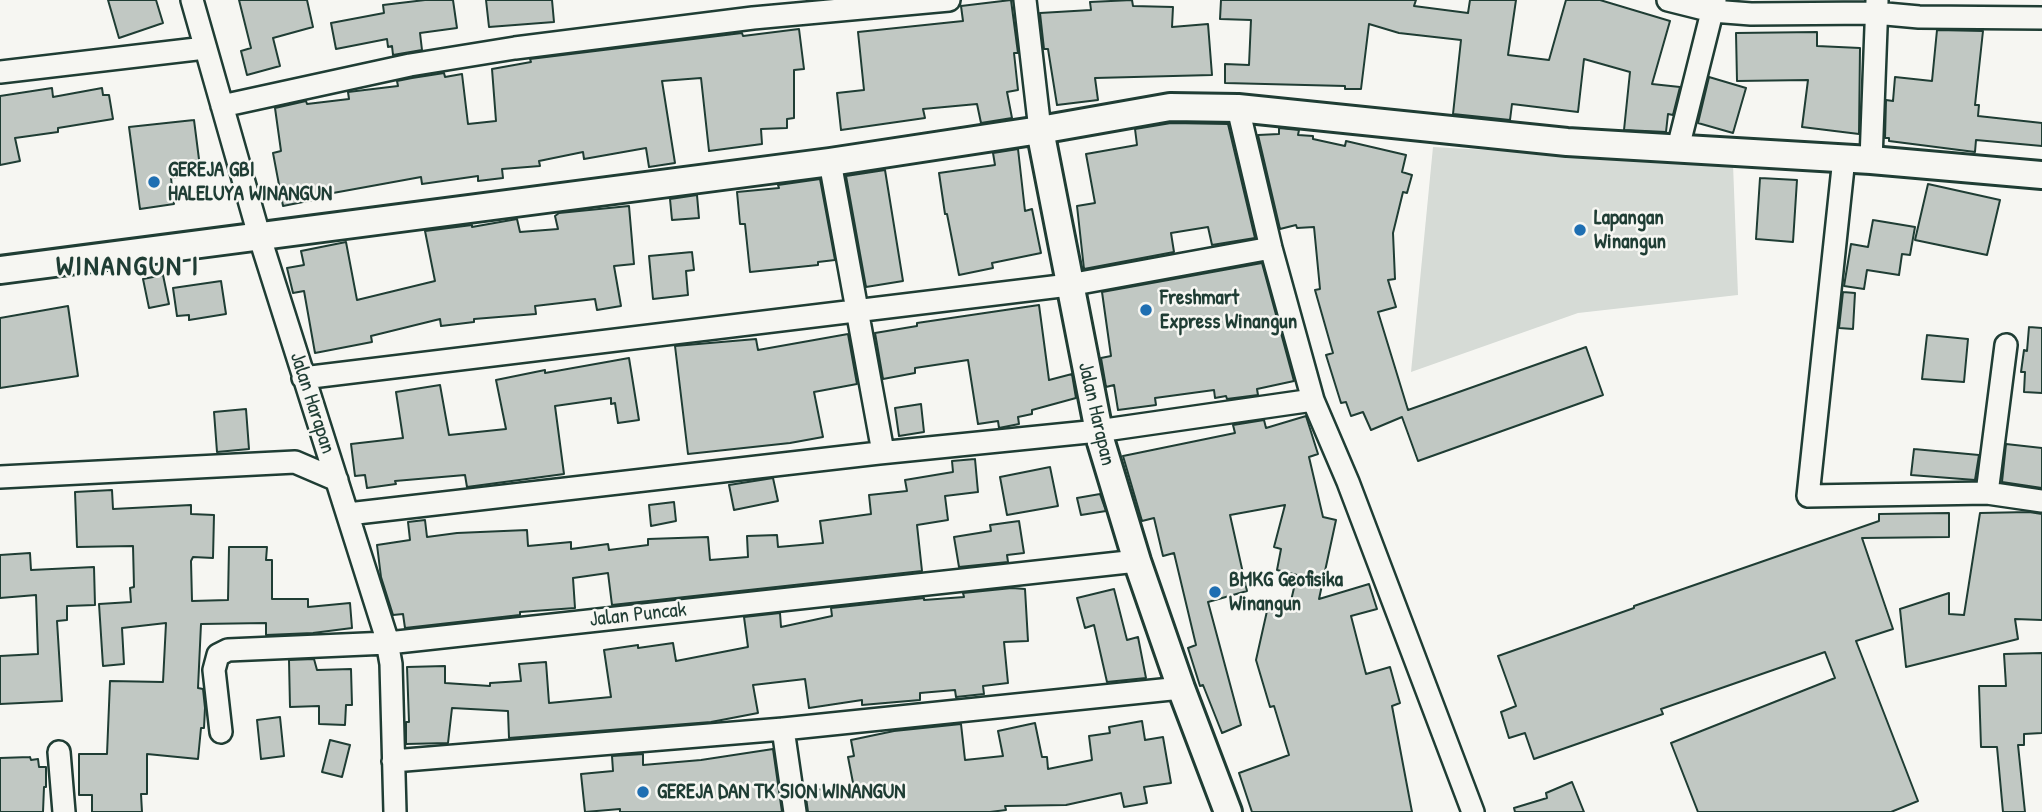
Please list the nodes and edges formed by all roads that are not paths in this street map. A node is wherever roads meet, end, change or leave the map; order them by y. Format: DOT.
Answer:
graph roads {
  1 [pos="192,0"];
  2 [pos="949,0"];
  3 [pos="1025,0"];
  4 [pos="1668,0"];
  5 [pos="1713,6"];
  6 [pos="1876,7"];
  7 [pos="751,9"];
  8 [pos="2042,18"];
  9 [pos="205,48"];
  10 [pos="1,69"];
  11 [pos="222,106"];
  12 [pos="1238,108"];
  13 [pos="1040,130"];
  14 [pos="1678,148"];
  15 [pos="1844,158"];
  16 [pos="1871,160"];
  17 [pos="830,162"];
  18 [pos="2042,175"];
  19 [pos="259,235"];
  20 [pos="1271,248"];
  21 [pos="0,270"];
  22 [pos="1069,285"];
  23 [pos="856,311"];
  24 [pos="2006,345"];
  25 [pos="303,379"];
  26 [pos="1313,400"];
  27 [pos="1098,430"];
  28 [pos="321,435"];
  29 [pos="883,453"];
  30 [pos="295,462"];
  31 [pos="0,477"];
  32 [pos="337,480"];
  33 [pos="1987,493"];
  34 [pos="2042,501"];
  35 [pos="348,513"];
  36 [pos="1137,561"];
  37 [pos="388,643"];
  38 [pos="1181,688"];
  39 [pos="783,729"];
  40 [pos="221,732"];
  41 [pos="59,752"];
  42 [pos="393,761"];
  43 [pos="64,812"];
  44 [pos="395,812"];
  45 [pos="794,812"];
  46 [pos="1228,812"];
  47 [pos="1473,812"];
  1 -- 9 [label="street, Jalan Harapan"];
  2 -- 7 [label="street"];
  3 -- 13 [label="street, Jalan Harapan"];
  4 -- 5 [label="street"];
  5 -- 6 [label="street"];
  5 -- 14 [label="street"];
  6 -- 8 [label="street"];
  6 -- 16 [label="street"];
  7 -- 11 [label="street"];
  9 -- 10 [label="street"];
  9 -- 11 [label="street, Jalan Harapan"];
  11 -- 19 [label="street, Jalan Harapan"];
  12 -- 13 [label="street"];
  12 -- 14 [label="street"];
  12 -- 20 [label="street"];
  13 -- 17 [label="street"];
  13 -- 22 [label="street, Jalan Harapan"];
  14 -- 15 [label="street"];
  15 -- 16 [label="street"];
  15 -- 33 [label="street"];
  16 -- 18 [label="street"];
  17 -- 19 [label="street"];
  17 -- 23 [label="street"];
  19 -- 21 [label="street"];
  19 -- 25 [label="street, Jalan Harapan"];
  20 -- 22 [label="street"];
  20 -- 26 [label="street"];
  22 -- 23 [label="street"];
  22 -- 27 [label="street, Jalan Harapan"];
  23 -- 25 [label="street"];
  23 -- 29 [label="street"];
  24 -- 33 [label="street"];
  25 -- 28 [label="street, Jalan Harapan"];
  26 -- 27 [label="street"];
  26 -- 47 [label="street"];
  27 -- 29 [label="street"];
  27 -- 36 [label="street, Jalan Harapan"];
  28 -- 30 [label="street"];
  28 -- 32 [label="street, Jalan Harapan"];
  29 -- 35 [label="street"];
  30 -- 31 [label="street"];
  30 -- 32 [label="street"];
  32 -- 35 [label="street, Jalan Harapan"];
  33 -- 34 [label="street"];
  35 -- 37 [label="street, Jalan Harapan"];
  36 -- 37 [label="street, Jalan Puncak"];
  36 -- 38 [label="street, Jalan Harapan"];
  37 -- 40 [label="street, Jalan Puncak"];
  37 -- 42 [label="street, Jalan Harapan"];
  38 -- 39 [label="street"];
  38 -- 46 [label="street, Jalan Harapan"];
  39 -- 42 [label="street"];
  39 -- 45 [label="street"];
  41 -- 43 [label="street"];
  42 -- 44 [label="street, Jalan Harapan"];
}
